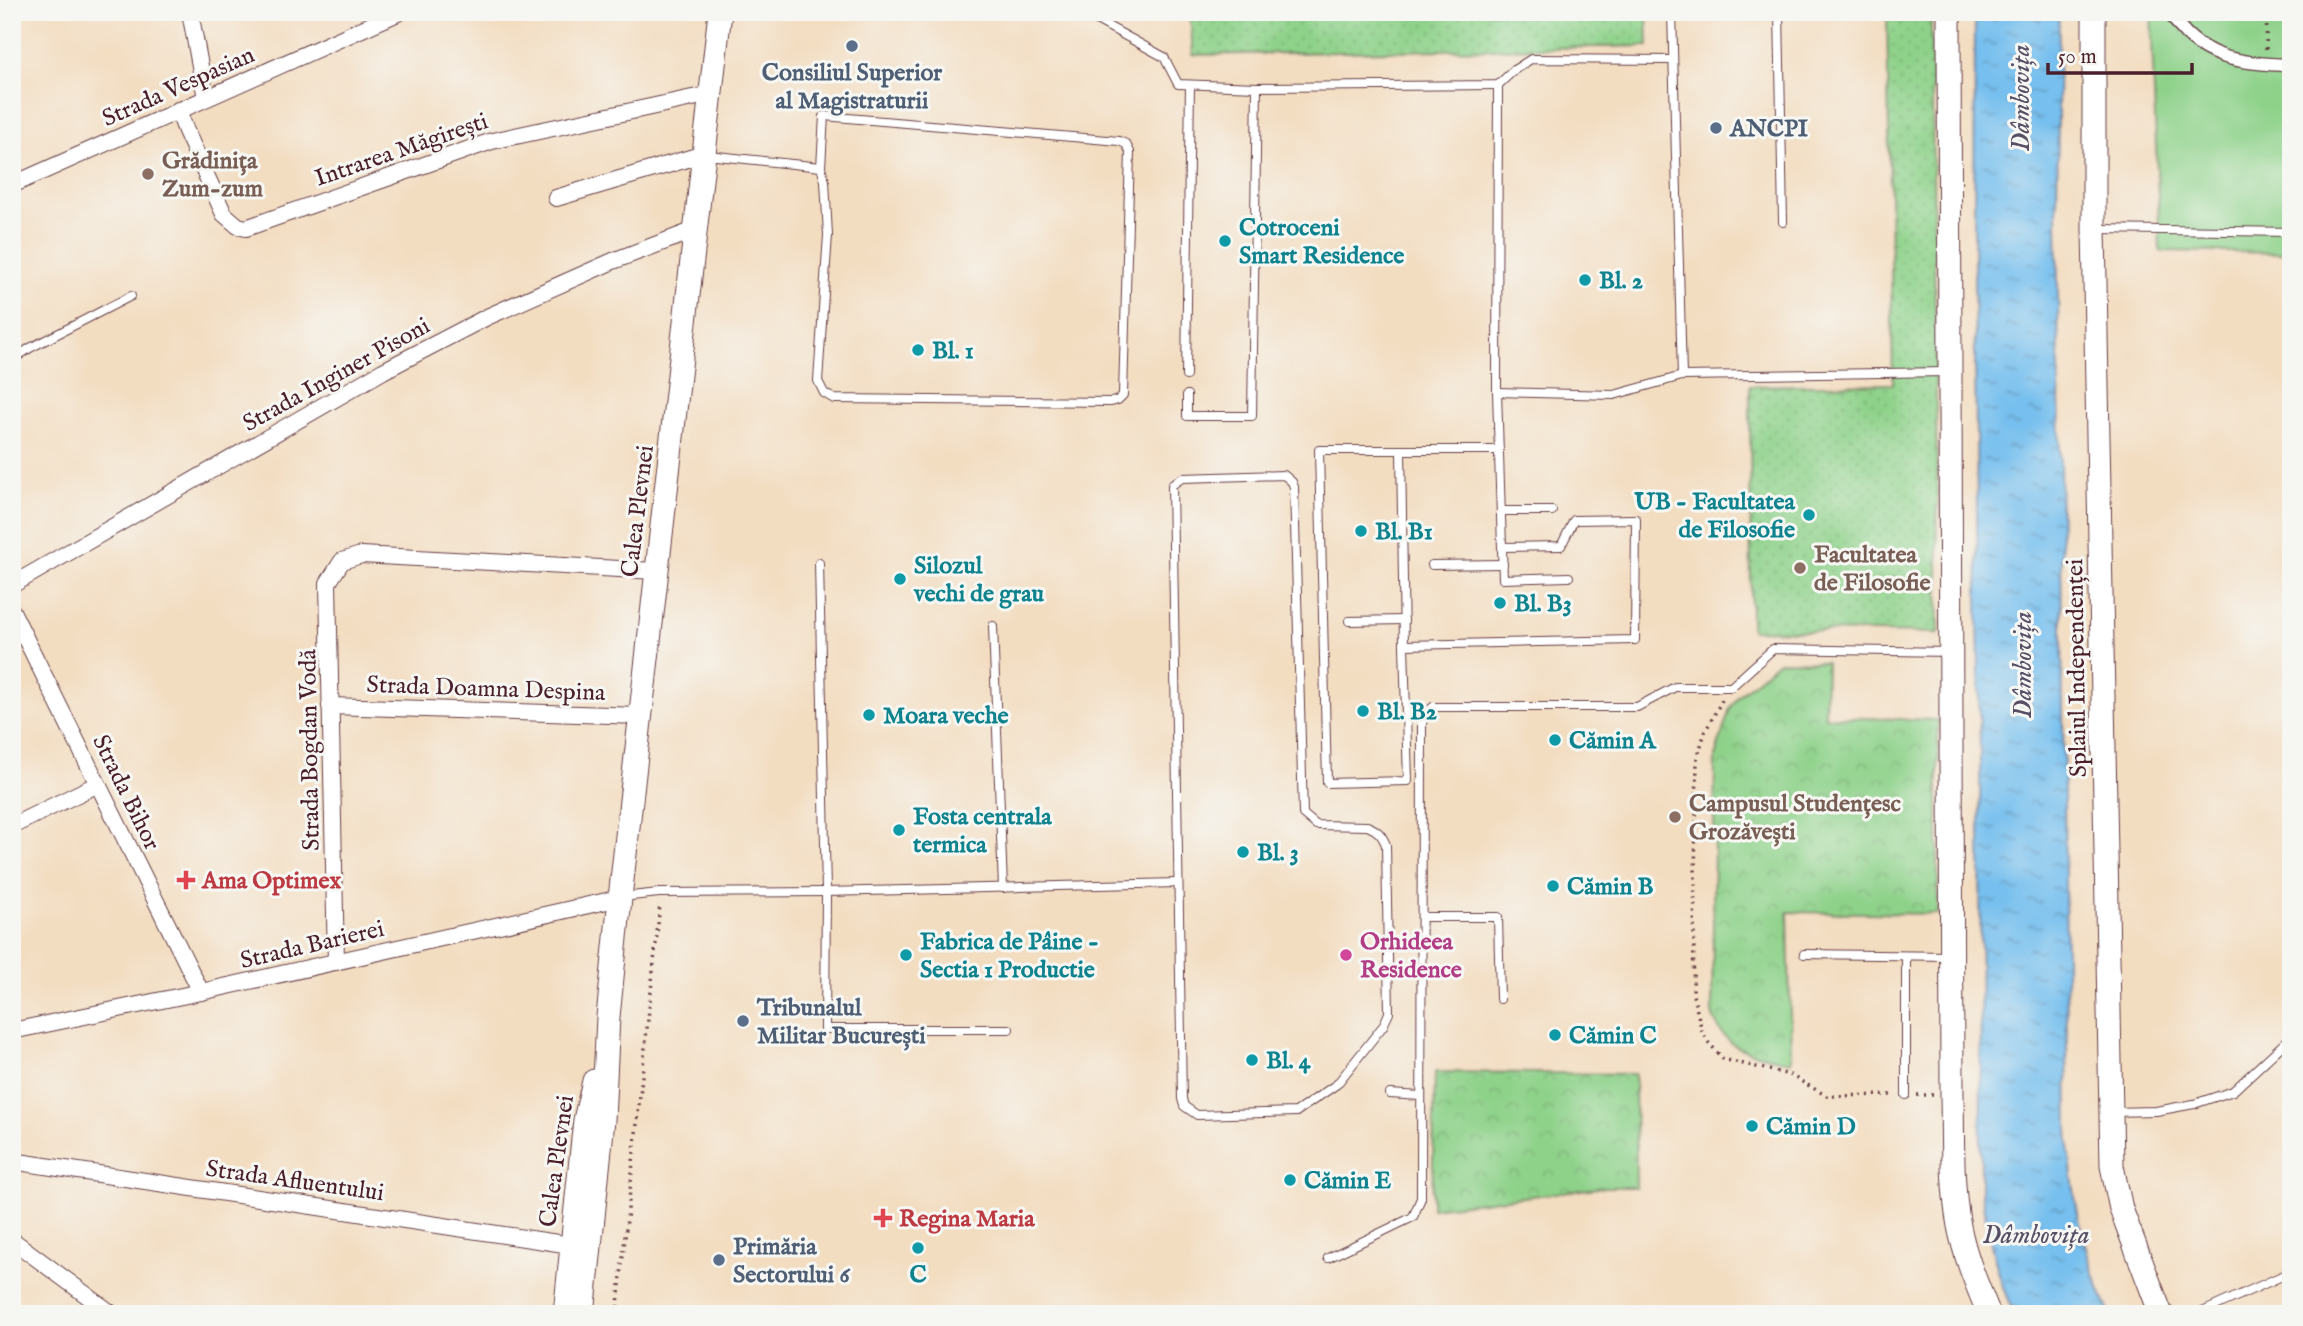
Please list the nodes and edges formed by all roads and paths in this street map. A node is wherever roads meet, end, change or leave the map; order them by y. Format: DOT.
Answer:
graph roads {
  1 [pos="190,12"];
  2 [pos="400,12"];
  3 [pos="720,12"];
  4 [pos="1083,12"];
  5 [pos="1672,12"];
  6 [pos="1779,12"];
  7 [pos="1949,12"];
  8 [pos="2094,12"];
  9 [pos="2169,12"];
  10 [pos="2267,12"];
  11 [pos="2266,46"];
  12 [pos="1673,60"];
  13 [pos="2291,65"];
  14 [pos="1190,85"];
  15 [pos="1499,85"];
  16 [pos="1258,87"];
  17 [pos="711,94"];
  18 [pos="206,97"];
  19 [pos="178,110"];
  20 [pos="704,154"];
  21 [pos="821,167"];
  22 [pos="12,185"];
  23 [pos="556,198"];
  24 [pos="1783,222"];
  25 [pos="2094,229"];
  26 [pos="695,230"];
  27 [pos="2291,232"];
  28 [pos="131,296"];
  29 [pos="12,360"];
  30 [pos="1951,372"];
  31 [pos="1186,376"];
  32 [pos="1682,376"];
  33 [pos="1497,392"];
  34 [pos="1187,395"];
  35 [pos="1401,450"];
  36 [pos="1499,450"];
  37 [pos="1501,511"];
  38 [pos="1552,511"];
  39 [pos="1503,547"];
  40 [pos="819,563"];
  41 [pos="1503,564"];
  42 [pos="1432,565"];
  43 [pos="656,571"];
  44 [pos="1569,578"];
  45 [pos="12,586"];
  46 [pos="12,611"];
  47 [pos="1404,620"];
  48 [pos="1349,621"];
  49 [pos="993,626"];
  50 [pos="1404,645"];
  51 [pos="1952,652"];
  52 [pos="1731,687"];
  53 [pos="330,706"];
  54 [pos="640,716"];
  55 [pos="98,784"];
  56 [pos="12,826"];
  57 [pos="1178,883"];
  58 [pos="1003,888"];
  59 [pos="826,892"];
  60 [pos="662,893"];
  61 [pos="620,898"];
  62 [pos="1422,917"];
  63 [pos="1804,954"];
  64 [pos="1906,956"];
  65 [pos="1953,956"];
  66 [pos="336,962"];
  67 [pos="201,992"];
  68 [pos="1500,999"];
  69 [pos="608,1017"];
  70 [pos="1009,1029"];
  71 [pos="12,1031"];
  72 [pos="2291,1037"];
  73 [pos="1390,1094"];
  74 [pos="1906,1095"];
  75 [pos="1952,1095"];
  76 [pos="1420,1096"];
  77 [pos="2111,1112"];
  78 [pos="12,1161"];
  79 [pos="12,1240"];
  80 [pos="571,1245"];
  81 [pos="1328,1258"];
  82 [pos="2284,1275"];
  83 [pos="112,1314"];
  84 [pos="565,1314"];
  85 [pos="583,1314"];
  86 [pos="617,1314"];
  87 [pos="1989,1314"];
  88 [pos="2161,1314"];
  89 [pos="2198,1314"];
  1 -- 18 [label="street"];
  2 -- 18 [label="street, Strada Vespasian"];
  3 -- 17 [label="main road, Calea Plevnei"];
  4 -- 14 [label="lane"];
  5 -- 12 [label="lane"];
  6 -- 24 [label="lane"];
  7 -- 30 [label="main road"];
  8 -- 25 [label="main road, Splaiul Independenței"];
  9 -- 13 [label="street"];
  10 -- 11 [label="path"];
  12 -- 15 [label="lane"];
  12 -- 32 [label="lane"];
  14 -- 16 [label="lane"];
  14 -- 31 [label="lane"];
  15 -- 16 [label="lane"];
  15 -- 33 [label="lane"];
  16 -- 34 [label="lane"];
  17 -- 19 [label="street, Intrarea Măgirești"];
  17 -- 20 [label="main road, Calea Plevnei"];
  18 -- 19 [label="street, Strada Vespasian"];
  19 -- 22 [label="street, Strada Vespasian"];
  20 -- 21 [label="lane"];
  20 -- 23 [label="street"];
  20 -- 26 [label="main road, Calea Plevnei"];
  21 -- 21 [label="lane"];
  25 -- 27 [label="lane"];
  25 -- 77 [label="main road, Splaiul Independenței"];
  26 -- 43 [label="main road, Calea Plevnei"];
  26 -- 45 [label="street, Strada Inginer Pisoni"];
  28 -- 29 [label="lane"];
  30 -- 32 [label="lane"];
  30 -- 51 [label="main road"];
  32 -- 33 [label="lane"];
  33 -- 36 [label="lane"];
  35 -- 36 [label="lane"];
  35 -- 47 [label="lane"];
  35 -- 50 [label="lane"];
  36 -- 37 [label="lane"];
  37 -- 38 [label="lane"];
  37 -- 39 [label="lane"];
  39 -- 41 [label="lane"];
  39 -- 50 [label="lane"];
  40 -- 59 [label="lane"];
  41 -- 42 [label="lane"];
  41 -- 44 [label="lane"];
  43 -- 53 [label="street, Strada Bogdan Vodă"];
  43 -- 54 [label="main road, Calea Plevnei"];
  46 -- 55 [label="street, Strada Bihor"];
  47 -- 48 [label="lane"];
  47 -- 50 [label="lane"];
  49 -- 58 [label="lane"];
  51 -- 52 [label="lane"];
  51 -- 65 [label="main road"];
  52 -- 62 [label="lane"];
  52 -- 74 [label="path"];
  53 -- 54 [label="street, Strada Doamna Despina"];
  53 -- 66 [label="street, Strada Bogdan Vodă"];
  54 -- 61 [label="main road, Calea Plevnei"];
  55 -- 56 [label="street"];
  55 -- 67 [label="street, Strada Bihor"];
  57 -- 57 [label="lane"];
  57 -- 58 [label="lane"];
  58 -- 59 [label="lane"];
  59 -- 60 [label="lane"];
  59 -- 70 [label="lane"];
  60 -- 61 [label="lane"];
  60 -- 86 [label="path"];
  61 -- 66 [label="street, Strada Barierei"];
  61 -- 69 [label="main road, Calea Plevnei"];
  62 -- 68 [label="lane"];
  62 -- 76 [label="lane"];
  63 -- 64 [label="lane"];
  64 -- 65 [label="lane"];
  64 -- 74 [label="lane"];
  65 -- 75 [label="main road"];
  66 -- 67 [label="street, Strada Barierei"];
  67 -- 71 [label="street, Strada Barierei"];
  69 -- 80 [label="main road, Calea Plevnei"];
  69 -- 85 [label="main road, Calea Plevnei"];
  72 -- 77 [label="lane"];
  73 -- 76 [label="lane"];
  74 -- 75 [label="path"];
  75 -- 87 [label="main road"];
  76 -- 81 [label="lane"];
  77 -- 88 [label="main road, Splaiul Independenței"];
  78 -- 80 [label="street, Strada Afluentului"];
  79 -- 83 [label="street"];
  80 -- 84 [label="main road, Calea Plevnei"];
  82 -- 89 [label="lane"];
}
